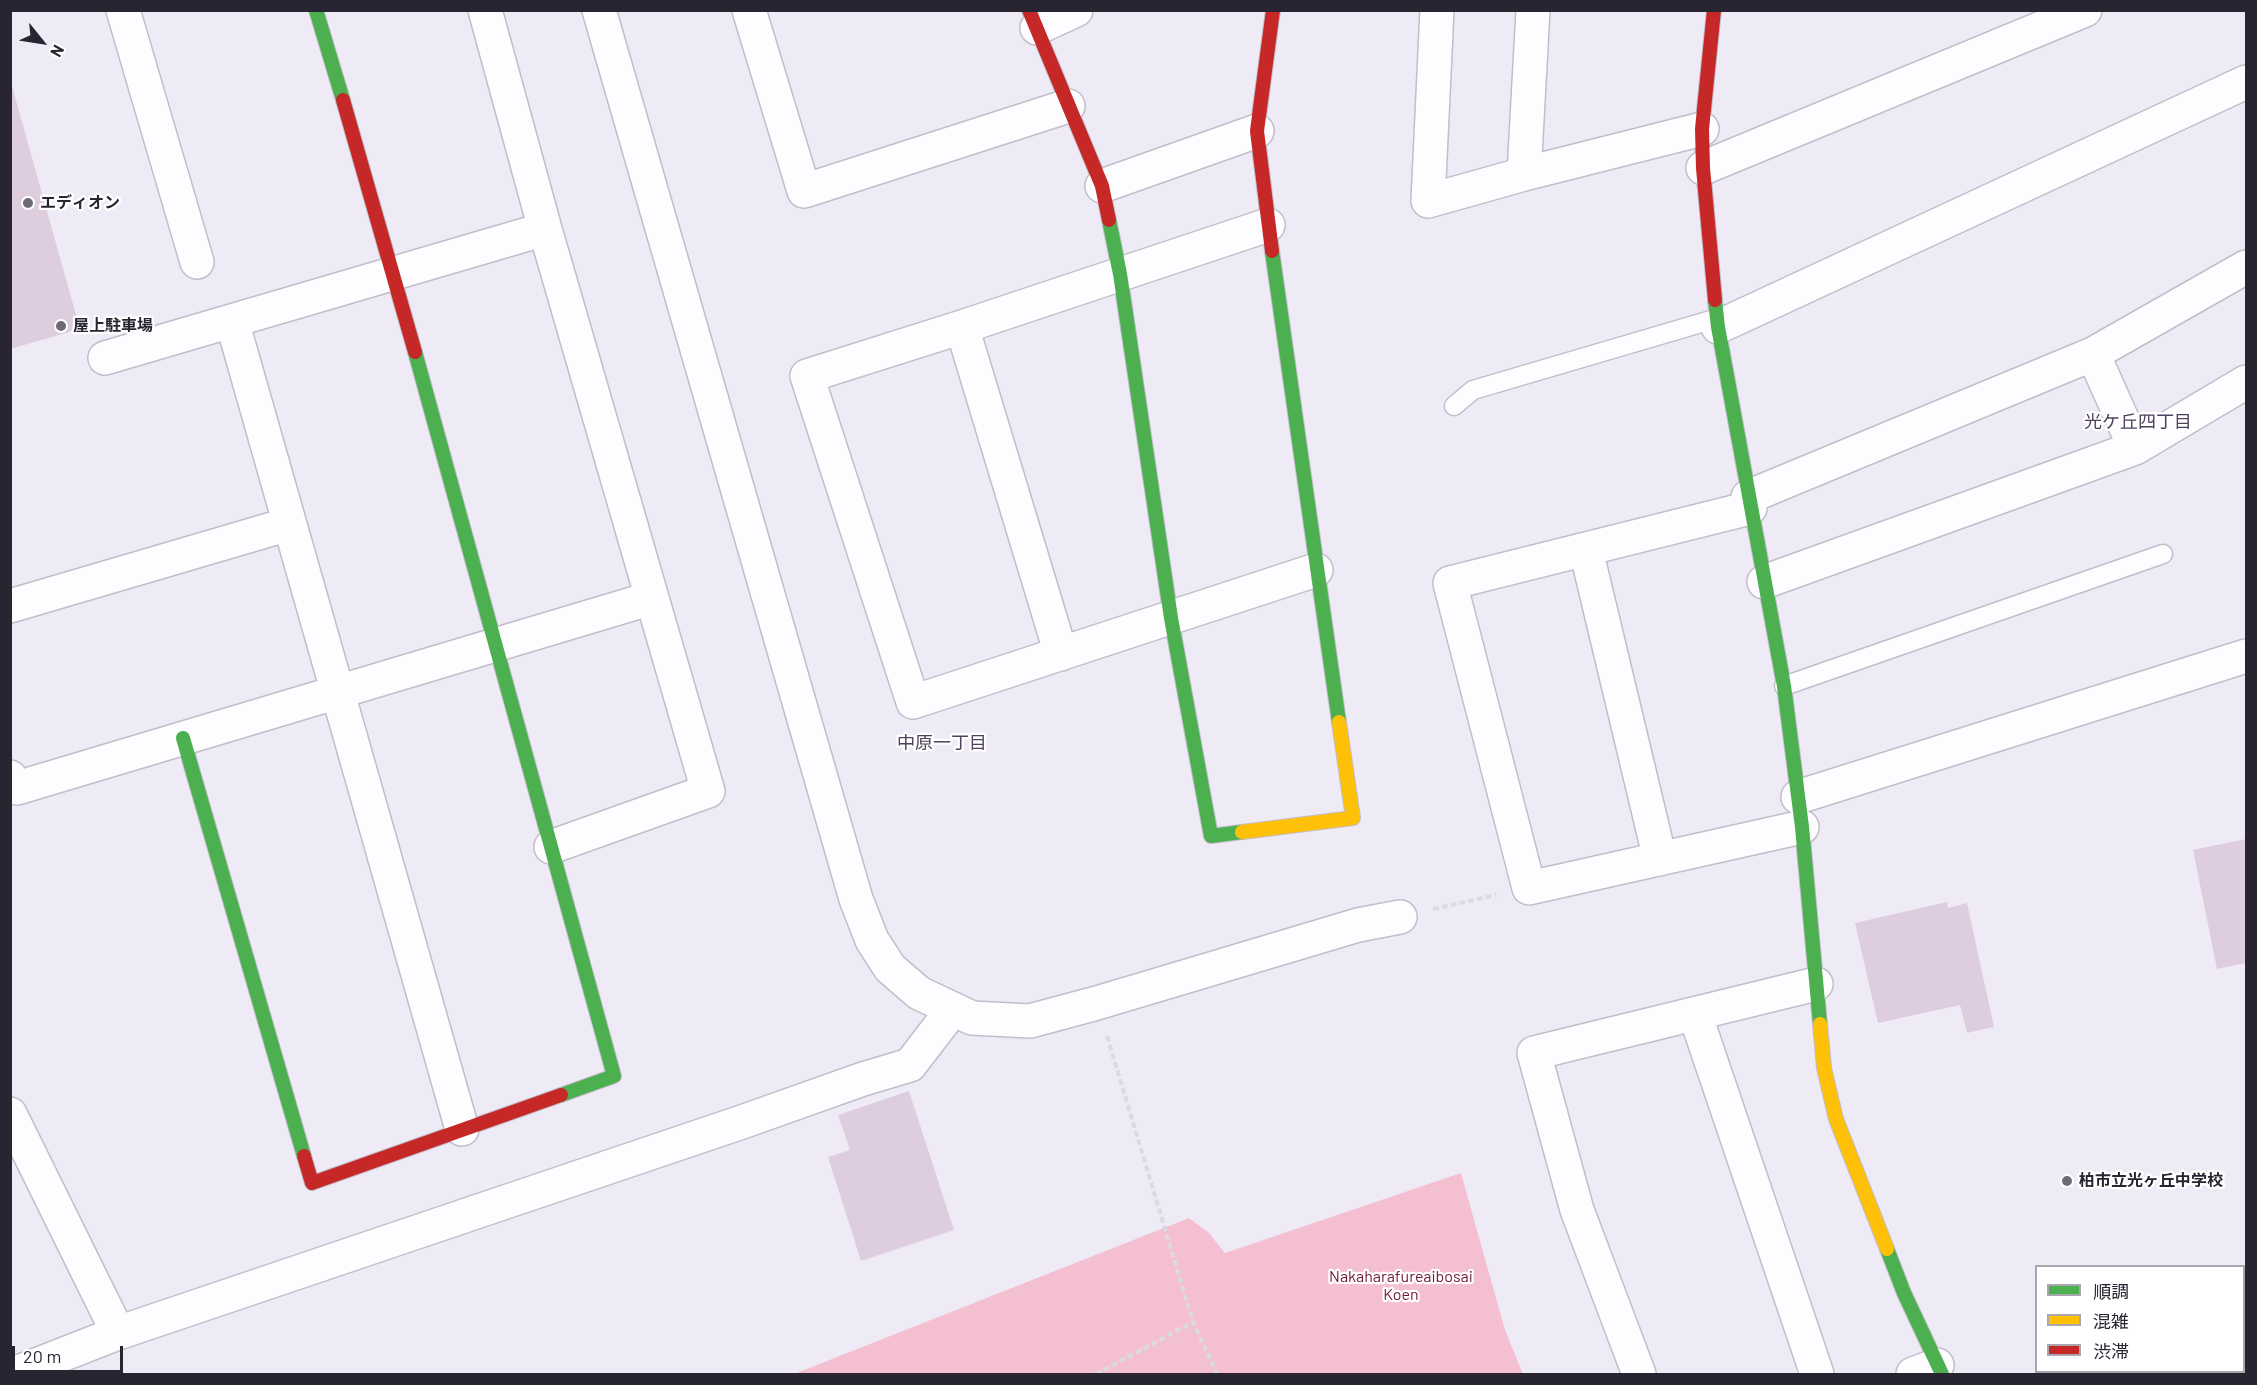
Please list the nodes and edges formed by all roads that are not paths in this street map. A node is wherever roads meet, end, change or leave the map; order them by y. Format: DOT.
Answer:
graph roads {
  1 [pos="123,10"];
  2 [pos="316,10"];
  3 [pos="485,10"];
  4 [pos="599,10"];
  5 [pos="748,10"];
  6 [pos="1076,10"];
  7 [pos="1273,10"];
  8 [pos="1437,10"];
  9 [pos="1533,10"];
  10 [pos="1714,10"];
  11 [pos="2085,10"];
  12 [pos="1033,19"];
  13 [pos="2247,82"];
  14 [pos="1068,106"];
  15 [pos="1702,129"];
  16 [pos="1257,131"];
  17 [pos="1703,168"];
  18 [pos="1524,174"];
  19 [pos="1102,186"];
  20 [pos="1268,225"];
  21 [pos="545,229"];
  22 [pos="197,262"];
  23 [pos="2247,267"];
  24 [pos="394,274"];
  25 [pos="1120,274"];
  26 [pos="232,321"];
  27 [pos="1718,323"];
  28 [pos="962,327"];
  29 [pos="2093,354"];
  30 [pos="105,358"];
  31 [pos="2247,382"];
  32 [pos="1454,406"];
  33 [pos="2135,448"];
  34 [pos="1749,502"];
  35 [pos="289,524"];
  36 [pos="1586,550"];
  37 [pos="2163,554"];
  38 [pos="1316,570"];
  39 [pos="1764,582"];
  40 [pos="652,597"];
  41 [pos="10,606"];
  42 [pos="1171,618"];
  43 [pos="495,644"];
  44 [pos="1061,654"];
  45 [pos="2247,656"];
  46 [pos="1784,686"];
  47 [pos="337,692"];
  48 [pos="183,738"];
  49 [pos="10,777"];
  50 [pos="1800,812"];
  51 [pos="551,846"];
  52 [pos="1660,859"];
  53 [pos="1400,917"];
  54 [pos="1816,984"];
  55 [pos="953,1009"];
  56 [pos="1695,1014"];
  57 [pos="10,1114"];
  58 [pos="462,1129"];
  59 [pos="118,1333"];
  60 [pos="1930,1371"];
  61 [pos="13,1374"];
  62 [pos="1640,1374"];
  63 [pos="1816,1374"];
  1 -- 22 [label="street"];
  2 -- 24 [label="street"];
  3 -- 21 [label="street"];
  4 -- 55 [label="street"];
  5 -- 14 [label="street"];
  6 -- 12 [label="street"];
  7 -- 16 [label="street"];
  8 -- 18 [label="street"];
  9 -- 18 [label="street"];
  10 -- 15 [label="street"];
  11 -- 17 [label="street"];
  12 -- 14 [label="street"];
  13 -- 27 [label="street"];
  14 -- 19 [label="street"];
  15 -- 17 [label="street"];
  15 -- 18 [label="street"];
  16 -- 19 [label="street"];
  16 -- 20 [label="street"];
  17 -- 27 [label="street"];
  19 -- 25 [label="street"];
  20 -- 25 [label="street"];
  20 -- 38 [label="street"];
  21 -- 24 [label="street"];
  21 -- 40 [label="street"];
  23 -- 29 [label="street"];
  24 -- 26 [label="street"];
  24 -- 43 [label="street"];
  25 -- 28 [label="street"];
  25 -- 42 [label="street"];
  26 -- 30 [label="street"];
  26 -- 35 [label="street"];
  27 -- 32 [label="lane"];
  27 -- 34 [label="street"];
  28 -- 44 [label="street"];
  28 -- 44 [label="street"];
  29 -- 33 [label="street"];
  29 -- 34 [label="street"];
  31 -- 33 [label="street"];
  33 -- 39 [label="street"];
  34 -- 36 [label="street"];
  34 -- 39 [label="street"];
  35 -- 41 [label="street"];
  35 -- 47 [label="street"];
  36 -- 52 [label="street"];
  36 -- 52 [label="street"];
  37 -- 46 [label="lane"];
  38 -- 42 [label="street"];
  38 -- 42 [label="street"];
  39 -- 46 [label="street"];
  40 -- 43 [label="street"];
  40 -- 51 [label="street"];
  42 -- 44 [label="street"];
  43 -- 47 [label="street"];
  43 -- 51 [label="street"];
  45 -- 50 [label="street"];
  46 -- 50 [label="street"];
  47 -- 48 [label="street"];
  47 -- 58 [label="street"];
  48 -- 49 [label="street"];
  48 -- 58 [label="street"];
  50 -- 52 [label="street"];
  50 -- 54 [label="street"];
  51 -- 58 [label="street"];
  53 -- 55 [label="street"];
  54 -- 56 [label="street"];
  54 -- 60 [label="street"];
  55 -- 59 [label="street"];
  56 -- 62 [label="street"];
  56 -- 63 [label="street"];
  57 -- 59 [label="street"];
  59 -- 61 [label="street"];
}
